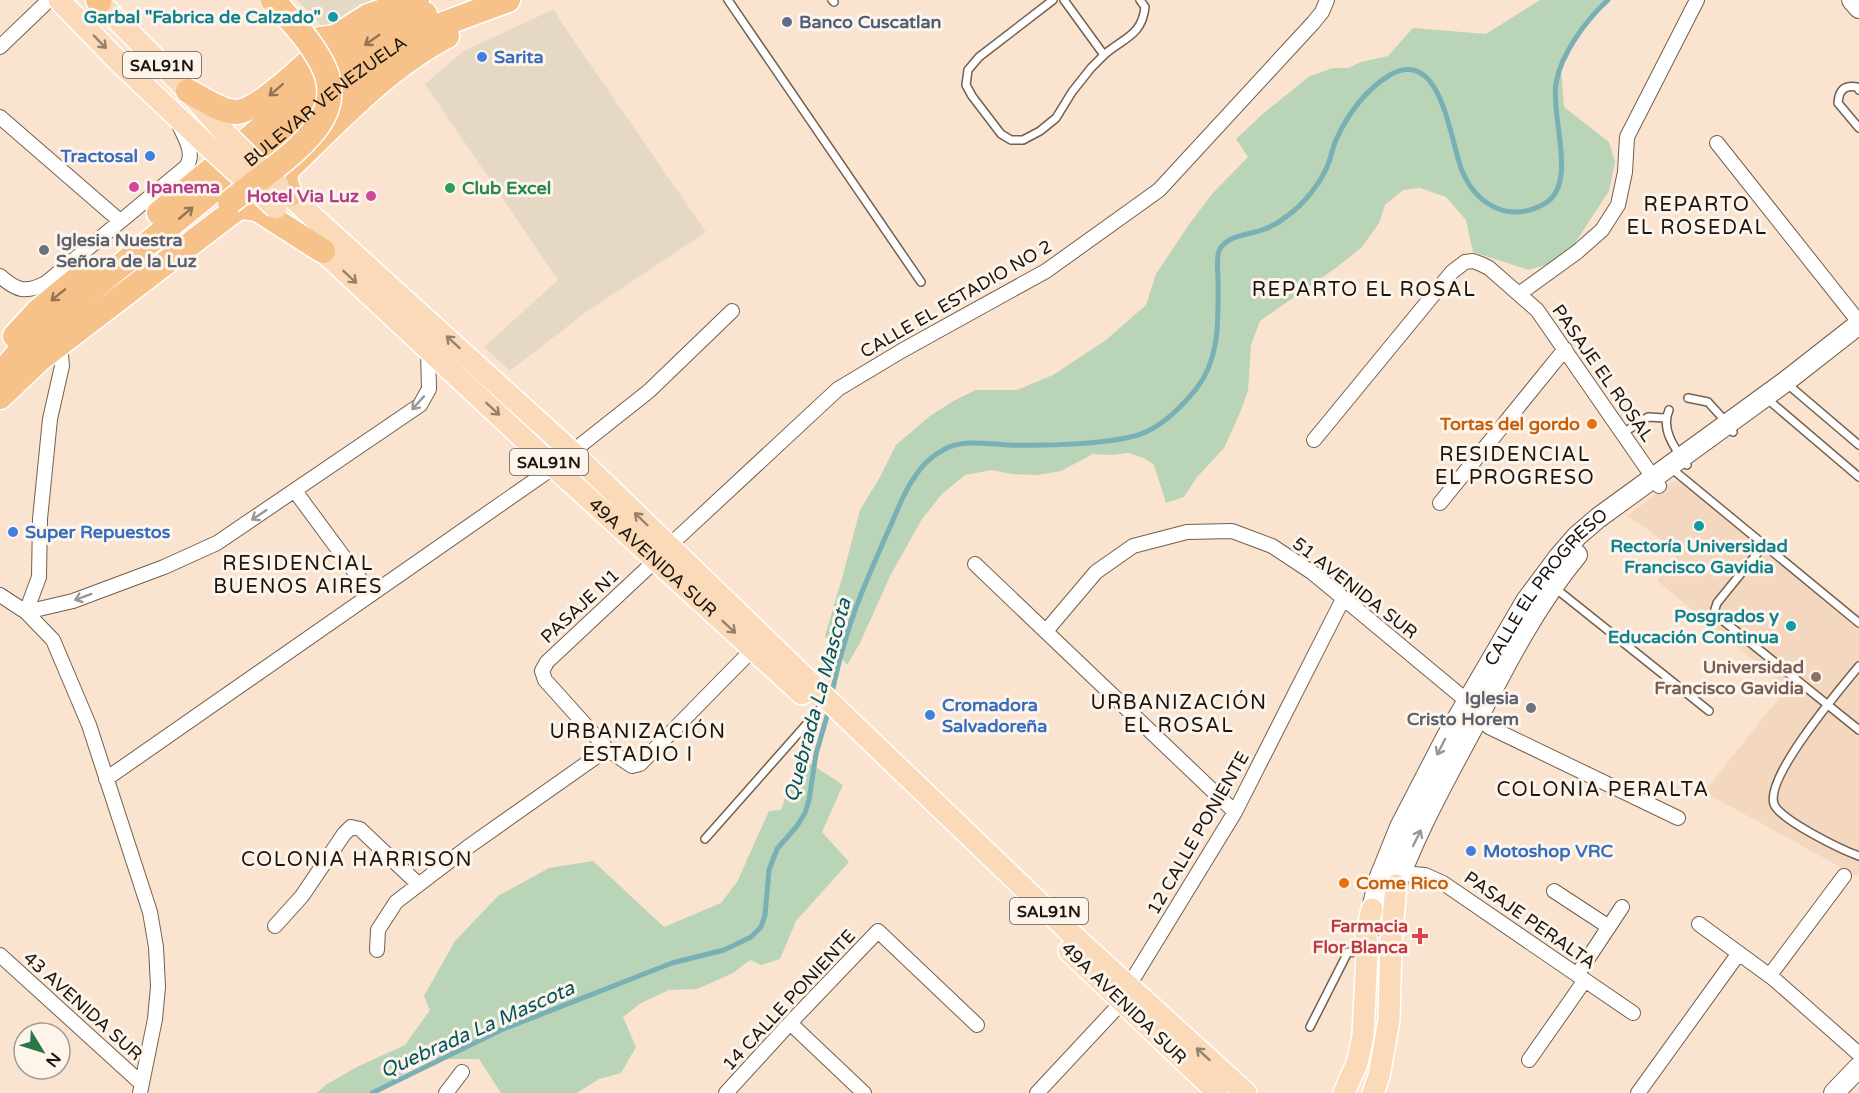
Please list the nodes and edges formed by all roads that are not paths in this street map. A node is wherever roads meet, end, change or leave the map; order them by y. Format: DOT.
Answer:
graph roads {
  1 [pos="49,0"];
  2 [pos="59,0"];
  3 [pos="260,0"];
  4 [pos="273,0"];
  5 [pos="285,0"];
  6 [pos="464,0"];
  7 [pos="508,0"];
  8 [pos="521,0"];
  9 [pos="728,0"];
  10 [pos="1053,0"];
  11 [pos="1064,0"];
  12 [pos="1140,0"];
  13 [pos="1327,0"];
  14 [pos="1698,0"];
  15 [pos="1852,0"];
  16 [pos="98,1"];
  17 [pos="411,1"];
  18 [pos="1859,8"];
  19 [pos="335,37"];
  20 [pos="0,47"];
  21 [pos="1104,55"];
  22 [pos="302,67"];
  23 [pos="1859,90"];
  24 [pos="188,91"];
  25 [pos="176,115"];
  26 [pos="0,117"];
  27 [pos="1859,128"];
  28 [pos="1717,143"];
  29 [pos="281,196"];
  30 [pos="120,221"];
  31 [pos="323,251"];
  32 [pos="5,280"];
  33 [pos="921,282"];
  34 [pos="1519,294"];
  35 [pos="732,311"];
  36 [pos="1859,323"];
  37 [pos="1859,338"];
  38 [pos="60,345"];
  39 [pos="428,349"];
  40 [pos="1565,349"];
  41 [pos="0,354"];
  42 [pos="0,375"];
  43 [pos="0,386"];
  44 [pos="1792,388"];
  45 [pos="0,398"];
  46 [pos="1688,398"];
  47 [pos="1772,403"];
  48 [pos="1669,410"];
  49 [pos="1665,418"];
  50 [pos="1730,428"];
  51 [pos="1623,433"];
  52 [pos="1314,440"];
  53 [pos="1859,445"];
  54 [pos="572,452"];
  55 [pos="1682,465"];
  56 [pos="554,466"];
  57 [pos="1859,477"];
  58 [pos="1656,482"];
  59 [pos="295,491"];
  60 [pos="1440,503"];
  61 [pos="1764,545"];
  62 [pos="662,553"];
  63 [pos="975,564"];
  64 [pos="1553,586"];
  65 [pos="371,594"];
  66 [pos="0,595"];
  67 [pos="1343,599"];
  68 [pos="26,612"];
  69 [pos="1859,622"];
  70 [pos="1046,632"];
  71 [pos="753,649"];
  72 [pos="1859,666"];
  73 [pos="821,705"];
  74 [pos="1828,705"];
  75 [pos="1473,708"];
  76 [pos="1709,711"];
  77 [pos="1859,730"];
  78 [pos="607,749"];
  79 [pos="106,779"];
  80 [pos="1235,812"];
  81 [pos="1678,818"];
  82 [pos="705,839"];
  83 [pos="1859,856"];
  84 [pos="1844,876"];
  85 [pos="1398,879"];
  86 [pos="418,884"];
  87 [pos="1554,891"];
  88 [pos="1622,907"];
  89 [pos="1372,909"];
  90 [pos="1699,924"];
  91 [pos="275,926"];
  92 [pos="1609,927"];
  93 [pos="377,950"];
  94 [pos="1375,953"];
  95 [pos="1740,953"];
  96 [pos="0,955"];
  97 [pos="1770,975"];
  98 [pos="1581,978"];
  99 [pos="1125,994"];
  100 [pos="1633,1013"];
  101 [pos="790,1023"];
  102 [pos="977,1025"];
  103 [pos="1310,1027"];
  104 [pos="1859,1054"];
  105 [pos="1528,1060"];
  106 [pos="1859,1067"];
  107 [pos="462,1072"];
  108 [pos="141,1088"];
  109 [pos="446,1093"];
  110 [pos="726,1093"];
  111 [pos="864,1093"];
  112 [pos="1037,1093"];
  113 [pos="1218,1093"];
  114 [pos="1246,1093"];
  115 [pos="1344,1093"];
  116 [pos="1353,1093"];
  117 [pos="1365,1093"];
  118 [pos="1373,1093"];
  119 [pos="1638,1093"];
  120 [pos="1834,1093"];
  1 -- 20 [label="street"];
  2 -- 25 [label="main road, 49A AVENIDA SUR / SAL91N, one-way"];
  3 -- 22 [label="highway"];
  4 -- 43 [label="highway, bridge"];
  5 -- 19 [label="highway"];
  6 -- 41 [label="highway, BULEVAR VENEZUELA, one-way"];
  42 -- 7 [label="highway, BULEVAR VENEZUELA, one-way"];
  8 -- 29 [label="highway"];
  9 -- 33 [label="lane"];
  10 -- 21 [label="lane"];
  11 -- 21 [label="lane"];
  12 -- 21 [label="lane"];
  13 -- 62 [label="street, CALLE EL ESTADIO NO 2"];
  14 -- 34 [label="street"];
  15 -- 18 [label="street"];
  16 -- 24 [label="main road, 49A AVENIDA SUR / SAL91N"];
  17 -- 19 [label="highway"];
  19 -- 22 [label="highway"];
  22 -- 24 [label="highway, one-way"];
  23 -- 27 [label="lane"];
  24 -- 29 [label="main road, 49A AVENIDA SUR / SAL91N, bridge"];
  25 -- 29 [label="main road, 49A AVENIDA SUR / SAL91N, bridge"];
  25 -- 30 [label="street"];
  26 -- 30 [label="street"];
  28 -- 36 [label="street"];
  29 -- 31 [label="main road, 49A AVENIDA SUR / SAL91N"];
  54 -- 29 [label="main road, 49A AVENIDA SUR / SAL91N, one-way"];
  30 -- 32 [label="street"];
  31 -- 38 [label="highway"];
  31 -- 39 [label="main road, 49A AVENIDA SUR / SAL91N, one-way"];
  34 -- 40 [label="street, PASAJE EL ROSAL"];
  34 -- 52 [label="street, PASAJE EL ROSAL"];
  35 -- 54 [label="street"];
  36 -- 50 [label="street, CALLE EL PROGRESO"];
  37 -- 44 [label="street, CALLE EL PROGRESO"];
  38 -- 45 [label="highway"];
  38 -- 68 [label="street"];
  39 -- 56 [label="main road, 49A AVENIDA SUR / SAL91N, one-way"];
  39 -- 59 [label="street, one-way"];
  40 -- 51 [label="street, PASAJE EL ROSAL"];
  40 -- 60 [label="street"];
  44 -- 47 [label="street, CALLE EL PROGRESO"];
  44 -- 53 [label="lane"];
  46 -- 50 [label="lane"];
  47 -- 50 [label="street, CALLE EL PROGRESO"];
  47 -- 57 [label="lane"];
  48 -- 49 [label="lane"];
  49 -- 51 [label="lane"];
  49 -- 55 [label="lane"];
  50 -- 55 [label="street, CALLE EL PROGRESO"];
  51 -- 58 [label="street, PASAJE EL ROSAL"];
  62 -- 54 [label="main road, 49A AVENIDA SUR / SAL91N, one-way"];
  55 -- 58 [label="street, CALLE EL PROGRESO"];
  55 -- 61 [label="lane"];
  56 -- 62 [label="main road, 49A AVENIDA SUR / SAL91N"];
  56 -- 65 [label="street"];
  58 -- 64 [label="street, CALLE EL PROGRESO"];
  58 -- 75 [label="street, CALLE EL PROGRESO"];
  59 -- 65 [label="street"];
  59 -- 68 [label="street, one-way"];
  61 -- 69 [label="lane"];
  61 -- 74 [label="lane"];
  62 -- 71 [label="main road, 49A AVENIDA SUR / SAL91N, one-way"];
  62 -- 73 [label="main road, 49A AVENIDA SUR / SAL91N"];
  62 -- 78 [label="street, PASAJE N1"];
  63 -- 70 [label="street"];
  64 -- 75 [label="street, CALLE EL PROGRESO"];
  64 -- 76 [label="lane"];
  65 -- 79 [label="street"];
  66 -- 68 [label="street"];
  67 -- 70 [label="street, 51 AVENIDA SUR"];
  67 -- 75 [label="street, 51 AVENIDA SUR"];
  67 -- 80 [label="street, 12 CALLE PONIENTE"];
  68 -- 79 [label="street"];
  70 -- 80 [label="street"];
  71 -- 73 [label="main road, 49A AVENIDA SUR / SAL91N"];
  71 -- 78 [label="street, PASAJE N1"];
  72 -- 74 [label="lane"];
  73 -- 82 [label="lane"];
  73 -- 99 [label="main road, 49A AVENIDA SUR / SAL91N"];
  74 -- 77 [label="lane"];
  74 -- 83 [label="lane"];
  75 -- 81 [label="street, 51 AVENIDA SUR"];
  85 -- 75 [label="street, CALLE EL PROGRESO, one-way"];
  75 -- 89 [label="street, CALLE EL PROGRESO, one-way"];
  78 -- 86 [label="street"];
  79 -- 108 [label="street"];
  80 -- 99 [label="street, 12 CALLE PONIENTE"];
  84 -- 97 [label="street"];
  85 -- 94 [label="street, CALLE EL PROGRESO"];
  85 -- 98 [label="street, PASAJE PERALTA"];
  85 -- 118 [label="main road"];
  86 -- 91 [label="street"];
  86 -- 93 [label="street"];
  87 -- 92 [label="street"];
  88 -- 92 [label="street"];
  89 -- 94 [label="main road"];
  90 -- 95 [label="street"];
  92 -- 98 [label="street"];
  94 -- 103 [label="lane"];
  94 -- 115 [label="main road"];
  94 -- 116 [label="street, CALLE EL PROGRESO"];
  94 -- 117 [label="street, CALLE EL PROGRESO"];
  95 -- 97 [label="street"];
  95 -- 119 [label="street"];
  96 -- 108 [label="street, 43 AVENIDA SUR"];
  97 -- 104 [label="street"];
  98 -- 100 [label="street, PASAJE PERALTA"];
  98 -- 105 [label="street"];
  99 -- 112 [label="street, 12 CALLE PONIENTE"];
  99 -- 113 [label="main road, 49A AVENIDA SUR / SAL91N"];
  114 -- 99 [label="main road, 49A AVENIDA SUR / SAL91N, one-way"];
  101 -- 102 [label="street, 14 CALLE PONIENTE"];
  101 -- 110 [label="street, 14 CALLE PONIENTE"];
  101 -- 111 [label="street"];
  106 -- 120 [label="street"];
  107 -- 109 [label="street"];
}
